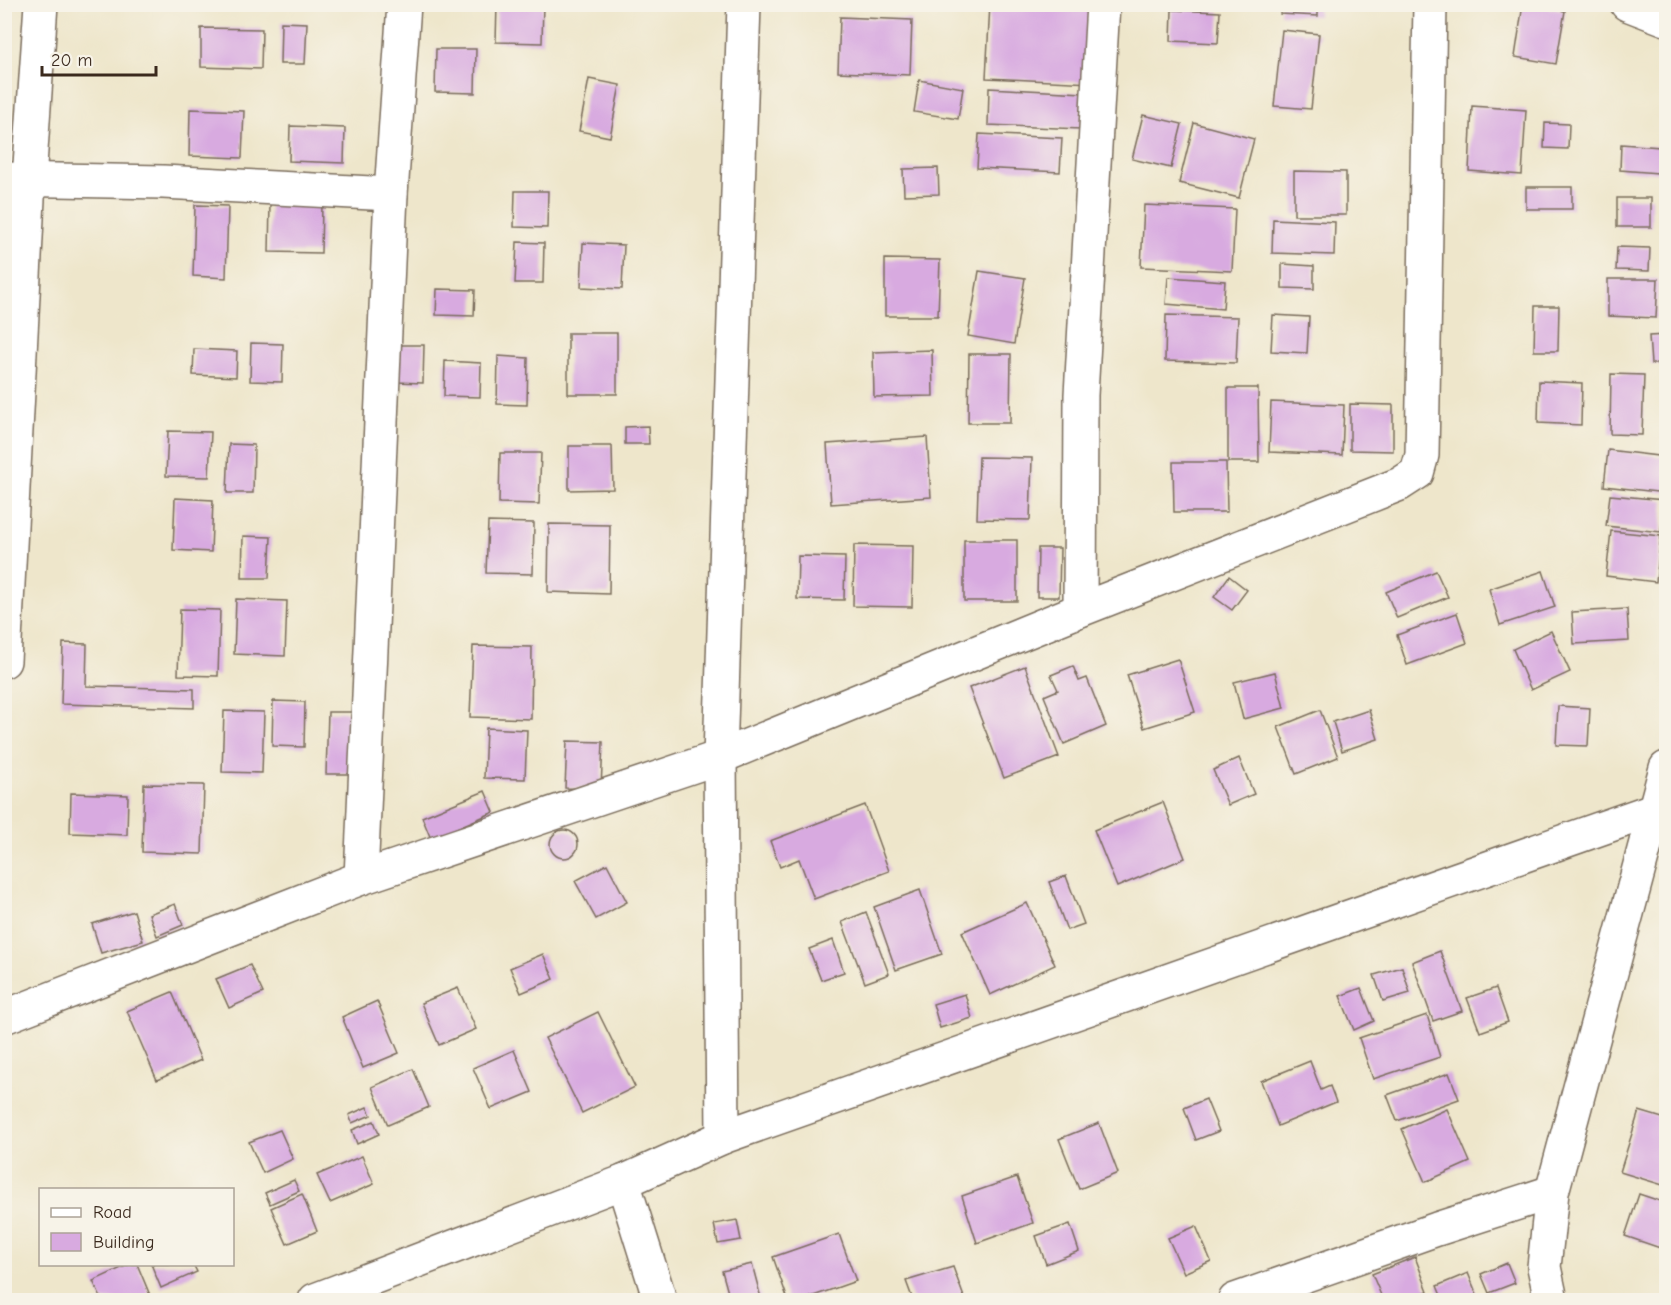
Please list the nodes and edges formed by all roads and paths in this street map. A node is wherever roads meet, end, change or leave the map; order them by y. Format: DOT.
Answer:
graph roads {
  1 [pos="41,4"];
  2 [pos="404,4"];
  3 [pos="744,4"];
  4 [pos="1103,4"];
  5 [pos="1430,4"];
  6 [pos="1627,4"];
  7 [pos="1666,19"];
  8 [pos="17,180"];
  9 [pos="391,194"];
  10 [pos="1080,610"];
  11 [pos="4,660"];
  12 [pos="720,757"];
  13 [pos="1666,768"];
  14 [pos="1653,810"];
  15 [pos="361,878"];
  16 [pos="4,1017"];
  17 [pos="723,1137"];
  18 [pos="623,1182"];
  19 [pos="1552,1192"];
  20 [pos="315,1300"];
  21 [pos="660,1300"];
  22 [pos="1235,1300"];
  23 [pos="1551,1300"];
  1 -- 8 [label="street"];
  2 -- 9 [label="street"];
  3 -- 12 [label="street"];
  4 -- 10 [label="street"];
  5 -- 10 [label="street"];
  6 -- 7 [label="street"];
  8 -- 9 [label="street"];
  8 -- 11 [label="street"];
  9 -- 15 [label="street"];
  10 -- 12 [label="street"];
  12 -- 15 [label="street"];
  12 -- 17 [label="street"];
  13 -- 14 [label="street"];
  14 -- 17 [label="street"];
  14 -- 19 [label="street"];
  15 -- 16 [label="street"];
  17 -- 18 [label="street"];
  18 -- 20 [label="street"];
  18 -- 21 [label="street"];
  19 -- 22 [label="street"];
  19 -- 23 [label="street"];
}
